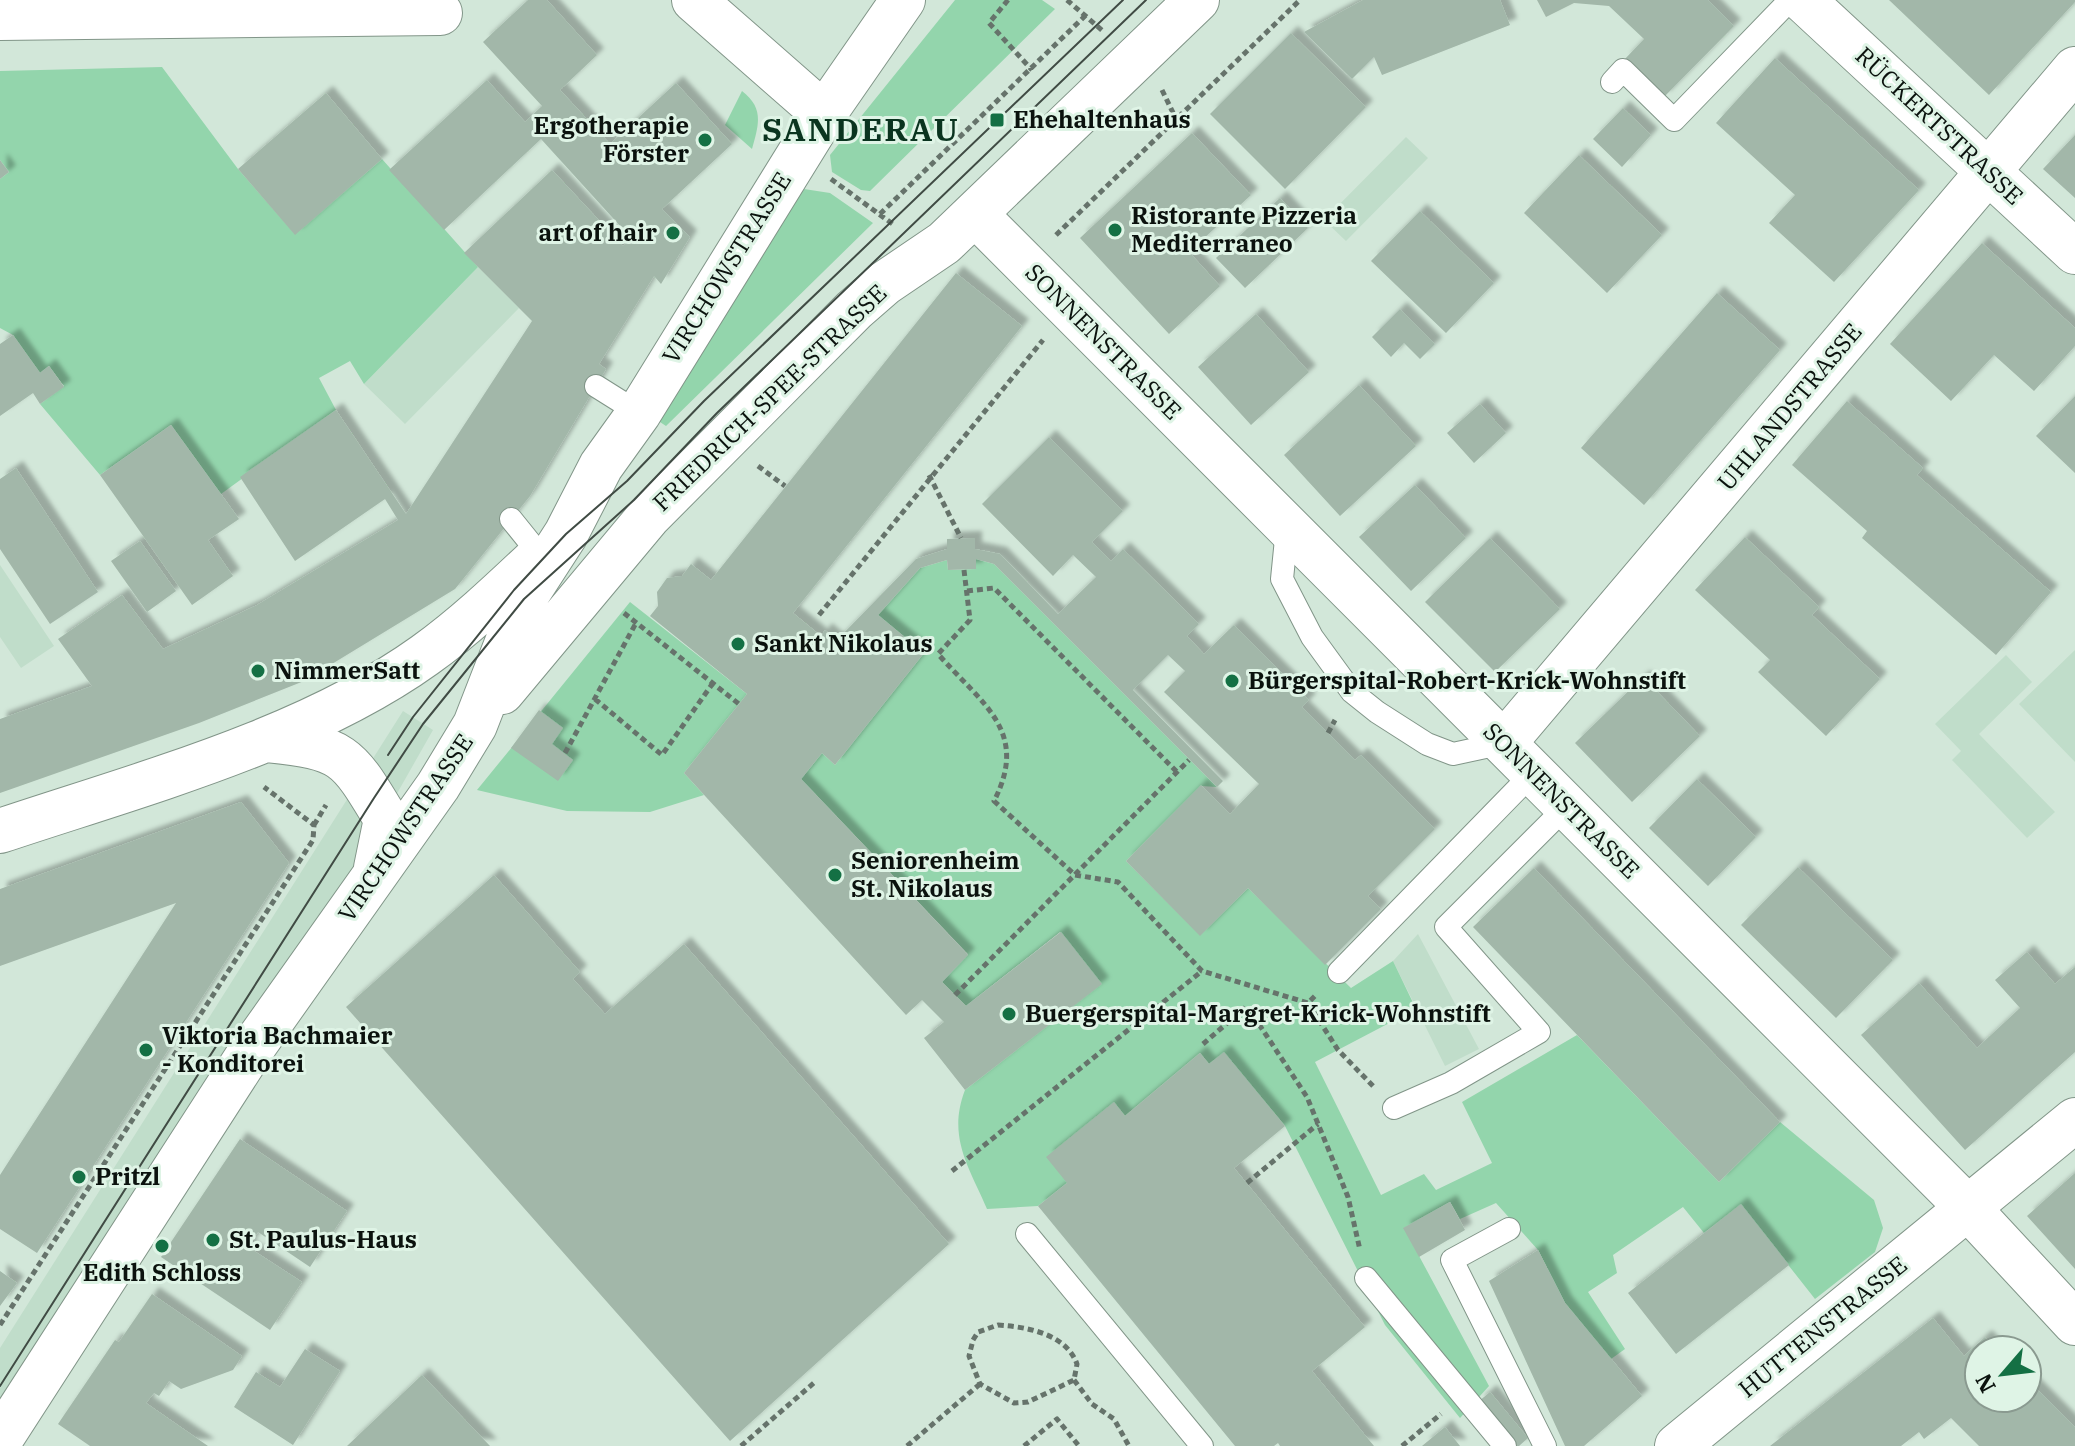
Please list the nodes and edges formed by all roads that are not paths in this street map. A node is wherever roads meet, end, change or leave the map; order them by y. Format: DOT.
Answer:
graph roads {
  1 [pos="694,0"];
  2 [pos="903,0"];
  3 [pos="1197,0"];
  4 [pos="1790,0"];
  5 [pos="1803,0"];
  6 [pos="440,13"];
  7 [pos="0,18"];
  8 [pos="2075,69"];
  9 [pos="1612,82"];
  10 [pos="824,114"];
  11 [pos="1988,170"];
  12 [pos="975,214"];
  13 [pos="2075,252"];
  14 [pos="596,386"];
  15 [pos="639,413"];
  16 [pos="511,519"];
  17 [pos="571,519"];
  18 [pos="1287,529"];
  19 [pos="540,555"];
  20 [pos="475,725"];
  21 [pos="267,740"];
  22 [pos="1518,758"];
  23 [pos="1567,806"];
  24 [pos="0,831"];
  25 [pos="375,874"];
  26 [pos="1339,972"];
  27 [pos="1394,1108"];
  28 [pos="2075,1120"];
  29 [pos="1968,1208"];
  30 [pos="1509,1229"];
  31 [pos="1027,1234"];
  32 [pos="1366,1278"];
  33 [pos="2075,1323"];
  34 [pos="0,1441"];
  35 [pos="5,1446"];
  36 [pos="1202,1446"];
  37 [pos="1505,1446"];
  38 [pos="1545,1446"];
  39 [pos="1677,1446"];
  1 -- 10 [label="street"];
  2 -- 10 [label="street, VIRCHOWSTRASSE"];
  3 -- 12 [label="street, FRIEDRICH-SPEE-STRASSE"];
  4 -- 9 [label="lane"];
  5 -- 11 [label="street, RÜCKERTSTRASSE"];
  6 -- 7 [label="street"];
  8 -- 11 [label="street, UHLANDSTRASSE"];
  10 -- 15 [label="street, VIRCHOWSTRASSE"];
  11 -- 13 [label="street, RÜCKERTSTRASSE"];
  11 -- 22 [label="street, UHLANDSTRASSE"];
  12 -- 18 [label="street, SONNENSTRASSE"];
  12 -- 20 [label="street, FRIEDRICH-SPEE-STRASSE"];
  14 -- 15 [label="lane"];
  15 -- 17 [label="street, VIRCHOWSTRASSE"];
  16 -- 19 [label="lane"];
  17 -- 19 [label="street"];
  17 -- 20 [label="street, VIRCHOWSTRASSE"];
  18 -- 22 [label="street, SONNENSTRASSE"];
  18 -- 22 [label="lane"];
  19 -- 21 [label="street"];
  20 -- 25 [label="street, VIRCHOWSTRASSE"];
  21 -- 24 [label="street"];
  21 -- 25 [label="street"];
  22 -- 23 [label="street, SONNENSTRASSE"];
  22 -- 26 [label="lane"];
  23 -- 27 [label="lane"];
  23 -- 29 [label="street, SONNENSTRASSE"];
  25 -- 34 [label="street, VIRCHOWSTRASSE"];
  28 -- 29 [label="street, HUTTENSTRASSE"];
  29 -- 33 [label="street, SONNENSTRASSE"];
  29 -- 39 [label="street, HUTTENSTRASSE"];
  30 -- 38 [label="lane"];
  31 -- 36 [label="lane"];
  32 -- 37 [label="lane"];
  34 -- 35 [label="street"];
}
